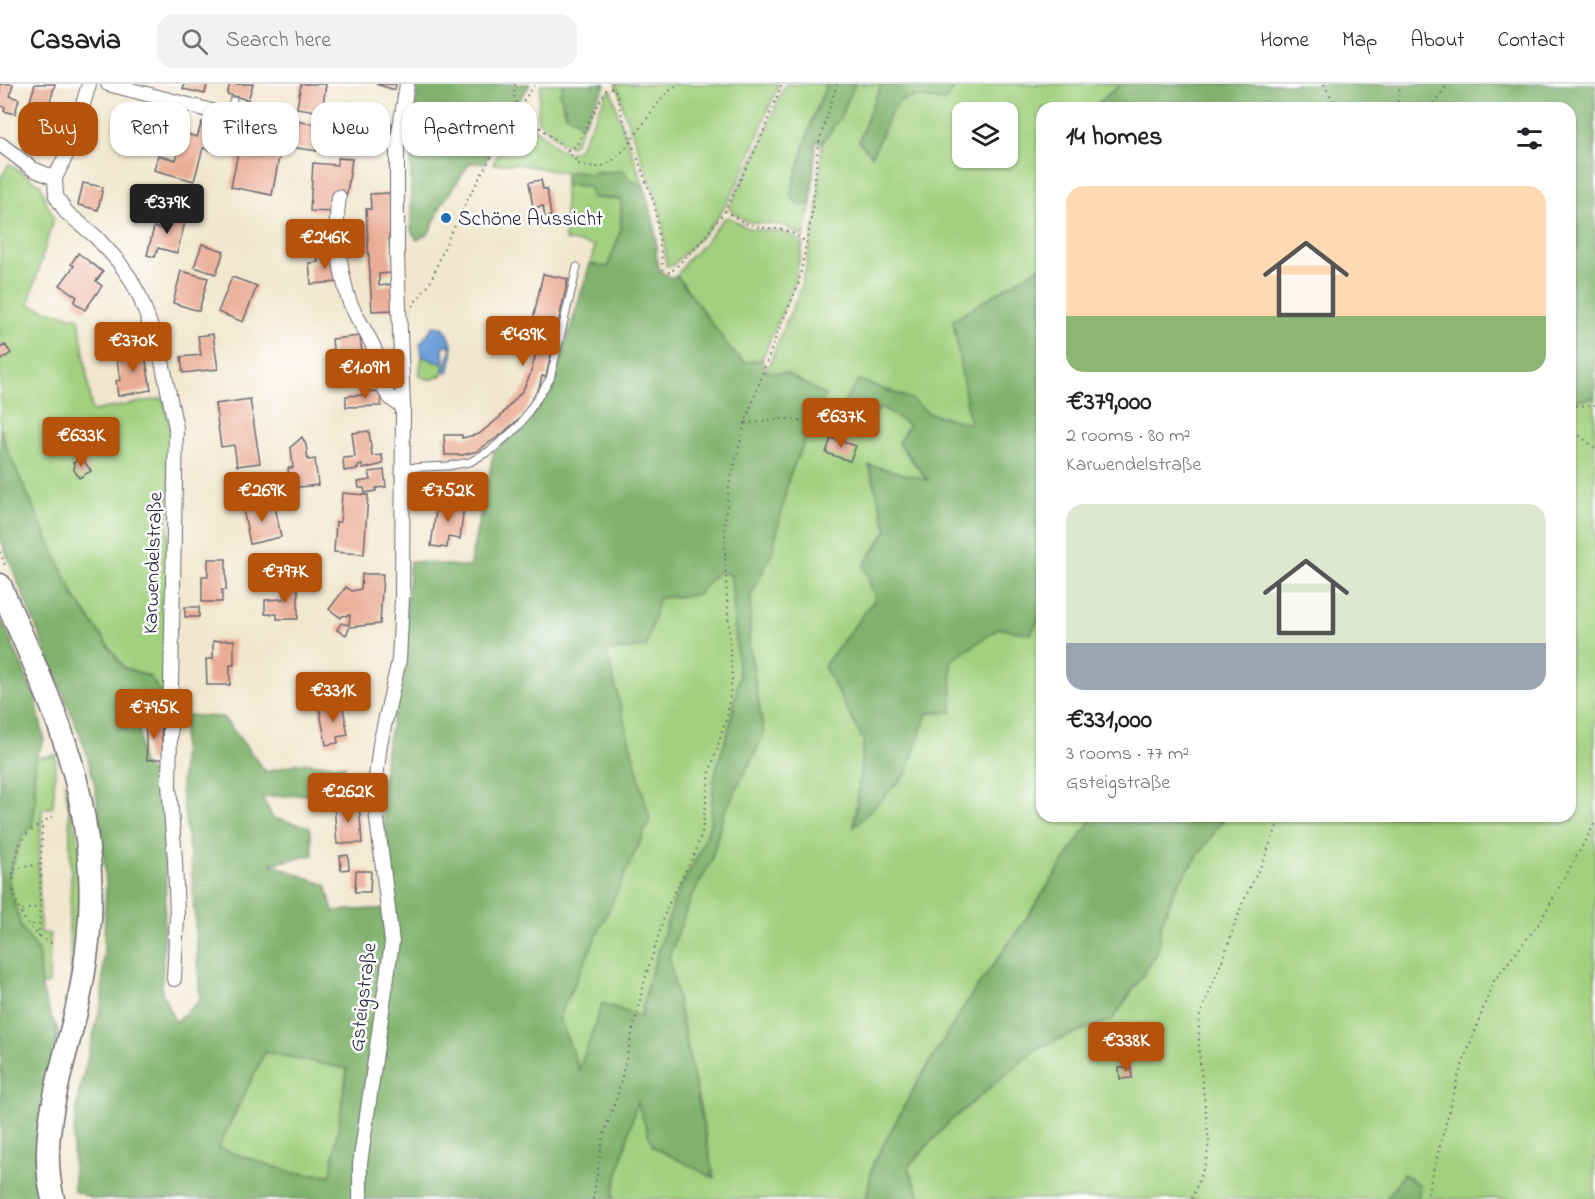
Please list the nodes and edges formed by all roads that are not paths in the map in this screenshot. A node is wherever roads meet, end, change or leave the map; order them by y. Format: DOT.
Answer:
graph roads {
  1 [pos="89,84"];
  2 [pos="108,84"];
  3 [pos="407,84"];
  4 [pos="202,111"];
  5 [pos="0,144"];
  6 [pos="56,178"];
  7 [pos="339,197"];
  8 [pos="577,267"];
  9 [pos="403,406"];
  10 [pos="403,468"];
  11 [pos="0,585"];
  12 [pos="174,979"];
  13 [pos="53,1199"];
  14 [pos="360,1199"];
  1 -- 6 [label="street"];
  2 -- 4 [label="street"];
  3 -- 9 [label="street, Gsteigstraße"];
  5 -- 6 [label="street"];
  6 -- 12 [label="street, Karwendelstraße"];
  7 -- 9 [label="street"];
  8 -- 10 [label="lane"];
  9 -- 10 [label="street, Gsteigstraße"];
  10 -- 14 [label="street, Gsteigstraße"];
  11 -- 13 [label="main road"];
}
